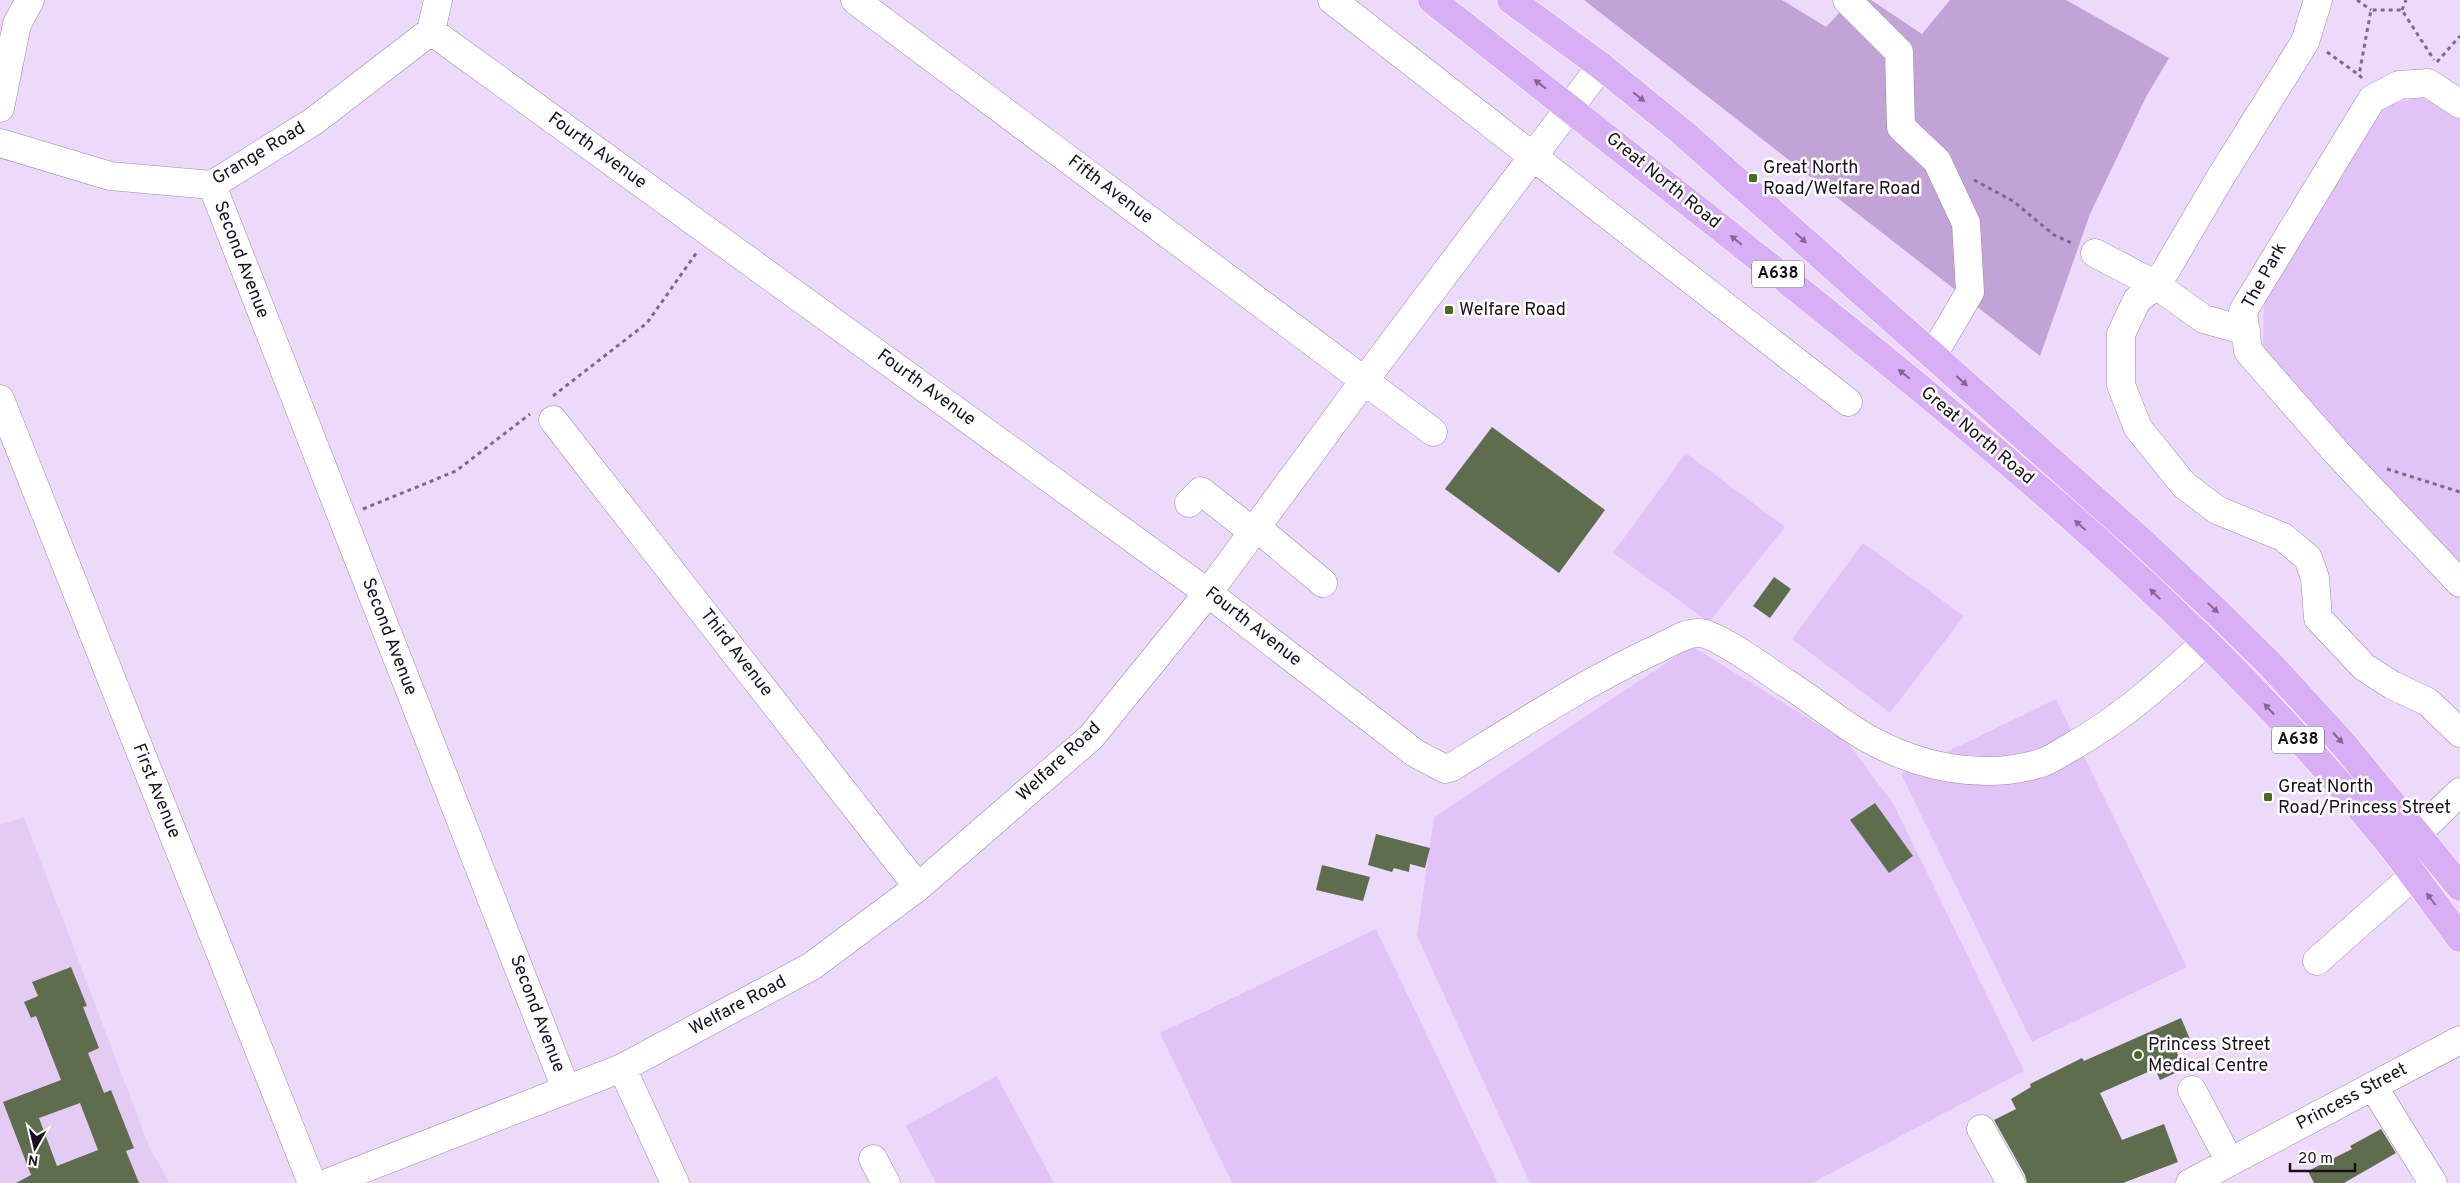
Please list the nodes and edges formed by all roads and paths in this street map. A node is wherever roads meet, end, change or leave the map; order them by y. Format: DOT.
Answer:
graph roads {
  1 [pos="30,0"];
  2 [pos="438,0"];
  3 [pos="855,0"];
  4 [pos="1332,0"];
  5 [pos="1432,0"];
  6 [pos="1511,0"];
  7 [pos="1847,0"];
  8 [pos="2318,0"];
  9 [pos="2357,0"];
  10 [pos="2406,0"];
  11 [pos="2371,10"];
  12 [pos="2402,10"];
  13 [pos="431,31"];
  14 [pos="2460,36"];
  15 [pos="2305,42"];
  16 [pos="1601,66"];
  17 [pos="2432,73"];
  18 [pos="2359,75"];
  19 [pos="2380,94"];
  20 [pos="2460,104"];
  21 [pos="0,108"];
  22 [pos="1570,108"];
  23 [pos="0,143"];
  24 [pos="1534,156"];
  25 [pos="1937,161"];
  26 [pos="212,185"];
  27 [pos="710,233"];
  28 [pos="2095,253"];
  29 [pos="2156,285"];
  30 [pos="2246,331"];
  31 [pos="1933,355"];
  32 [pos="1364,381"];
  33 [pos="0,399"];
  34 [pos="1848,402"];
  35 [pos="546,410"];
  36 [pos="1433,432"];
  37 [pos="2384,468"];
  38 [pos="2460,492"];
  39 [pos="1189,503"];
  40 [pos="342,518"];
  41 [pos="1254,530"];
  42 [pos="1323,583"];
  43 [pos="2460,583"];
  44 [pos="1208,593"];
  45 [pos="2205,643"];
  46 [pos="2460,733"];
  47 [pos="2460,792"];
  48 [pos="2418,833"];
  49 [pos="2413,876"];
  50 [pos="918,887"];
  51 [pos="2460,887"];
  52 [pos="2460,938"];
  53 [pos="2317,961"];
  54 [pos="2460,1040"];
  55 [pos="622,1068"];
  56 [pos="2373,1086"];
  57 [pos="566,1089"];
  58 [pos="2192,1090"];
  59 [pos="1981,1129"];
  60 [pos="873,1159"];
  61 [pos="2230,1162"];
  62 [pos="312,1183"];
  63 [pos="328,1183"];
  64 [pos="675,1183"];
  65 [pos="886,1183"];
  66 [pos="2011,1183"];
  67 [pos="2190,1183"];
  68 [pos="2433,1183"];
  1 -- 21 [label="street"];
  2 -- 13 [label="street"];
  3 -- 32 [label="street, Fifth Avenue"];
  4 -- 24 [label="street"];
  22 -- 5 [label="highway, Great North Road / A638, one-way"];
  6 -- 16 [label="highway, Great North Road / A638"];
  7 -- 25 [label="street"];
  8 -- 15 [label="street"];
  9 -- 11 [label="path"];
  10 -- 12 [label="path"];
  11 -- 12 [label="path"];
  11 -- 18 [label="path"];
  12 -- 17 [label="path"];
  13 -- 26 [label="street, Grange Road"];
  13 -- 27 [label="street, Fourth Avenue"];
  14 -- 17 [label="path"];
  15 -- 18 [label="path"];
  15 -- 29 [label="street"];
  16 -- 22 [label="street, Welfare Road"];
  16 -- 31 [label="highway, Great North Road / A638, one-way"];
  17 -- 19 [label="street, The Park"];
  17 -- 20 [label="street"];
  18 -- 19 [label="path"];
  19 -- 30 [label="street, The Park"];
  22 -- 24 [label="street, Welfare Road"];
  45 -- 22 [label="highway, Great North Road / A638, one-way"];
  23 -- 26 [label="street, Grange Road"];
  24 -- 32 [label="street, Welfare Road"];
  24 -- 34 [label="street"];
  25 -- 28 [label="path"];
  25 -- 31 [label="street"];
  26 -- 40 [label="street, Second Avenue"];
  27 -- 35 [label="path"];
  27 -- 44 [label="street, Fourth Avenue"];
  28 -- 29 [label="street"];
  29 -- 30 [label="street"];
  29 -- 46 [label="street"];
  30 -- 43 [label="street, The Park"];
  31 -- 48 [label="highway, Great North Road / A638, one-way"];
  32 -- 36 [label="street, Fifth Avenue"];
  32 -- 41 [label="street, Welfare Road"];
  33 -- 62 [label="street, First Avenue"];
  35 -- 40 [label="path"];
  35 -- 50 [label="street, Third Avenue"];
  37 -- 38 [label="path"];
  39 -- 41 [label="street"];
  40 -- 57 [label="street, Second Avenue"];
  41 -- 42 [label="street"];
  41 -- 44 [label="street, Welfare Road"];
  44 -- 45 [label="street, Fourth Avenue"];
  44 -- 50 [label="street, Welfare Road"];
  49 -- 45 [label="highway, Great North Road / A638, one-way"];
  47 -- 48 [label="street"];
  48 -- 51 [label="highway, Great North Road / A638"];
  52 -- 49 [label="highway, Great North Road / A638, one-way"];
  49 -- 53 [label="street"];
  50 -- 55 [label="street, Welfare Road"];
  54 -- 56 [label="street, Princess Street"];
  55 -- 57 [label="street, Welfare Road"];
  55 -- 64 [label="street"];
  56 -- 61 [label="street, Princess Street"];
  56 -- 68 [label="street"];
  57 -- 63 [label="street, Welfare Road"];
  58 -- 61 [label="street"];
  59 -- 66 [label="street"];
  60 -- 65 [label="street"];
  61 -- 67 [label="street, Princess Street"];
}
